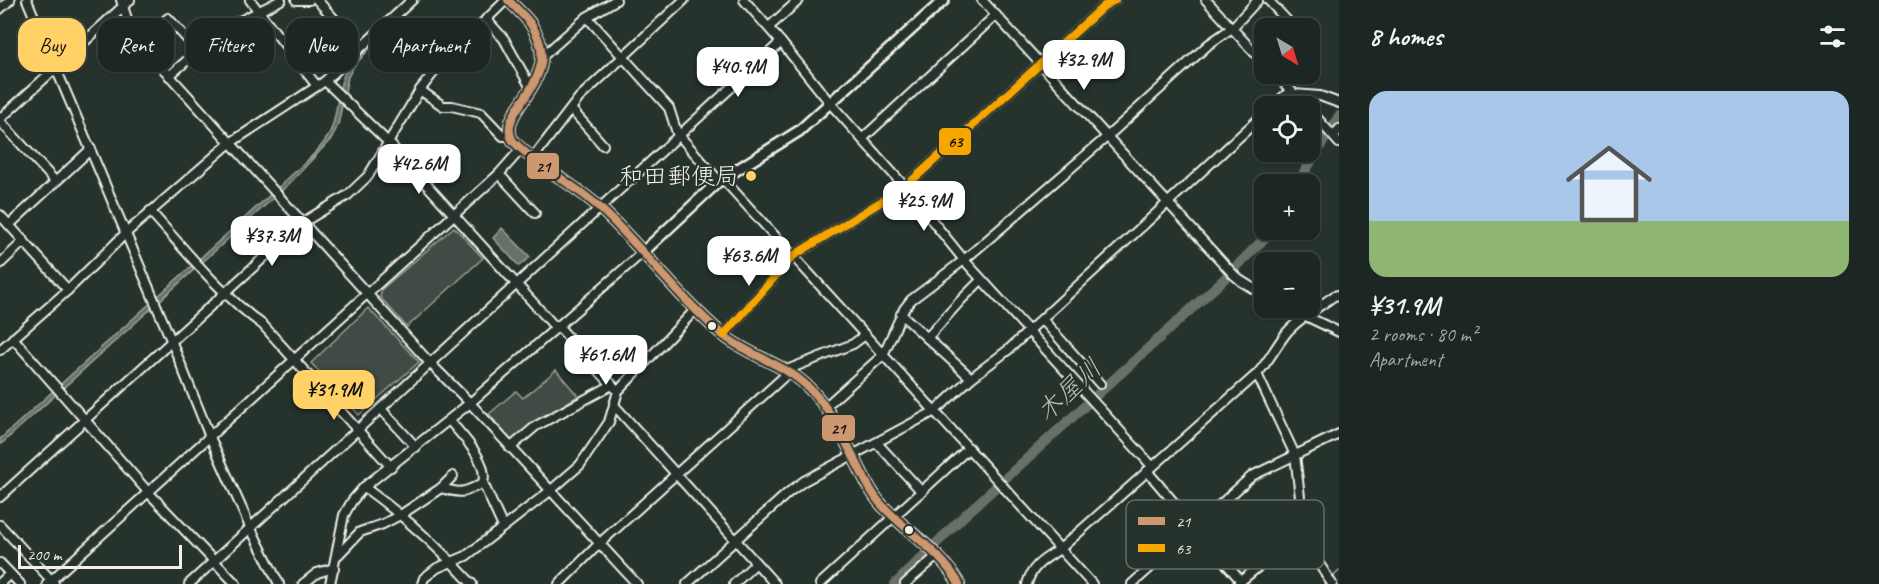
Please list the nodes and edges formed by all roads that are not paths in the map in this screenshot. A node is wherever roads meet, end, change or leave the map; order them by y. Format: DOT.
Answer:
graph roads {
  1 [pos="10,0"];
  2 [pos="27,0"];
  3 [pos="130,0"];
  4 [pos="250,0"];
  5 [pos="281,0"];
  6 [pos="296,0"];
  7 [pos="308,0"];
  8 [pos="317,0"];
  9 [pos="412,0"];
  10 [pos="507,0"];
  11 [pos="616,0"];
  12 [pos="684,0"];
  13 [pos="744,0"];
  14 [pos="799,0"];
  15 [pos="944,0"];
  16 [pos="982,0"];
  17 [pos="1115,0"];
  18 [pos="1206,0"];
  19 [pos="1258,0"];
  20 [pos="1268,0"];
  21 [pos="122,3"];
  22 [pos="0,9"];
  23 [pos="258,11"];
  24 [pos="996,15"];
  25 [pos="587,17"];
  26 [pos="35,18"];
  27 [pos="127,18"];
  28 [pos="245,18"];
  29 [pos="487,18"];
  30 [pos="1285,18"];
  31 [pos="490,23"];
  32 [pos="174,25"];
  33 [pos="769,27"];
  34 [pos="1232,28"];
  35 [pos="86,38"];
  36 [pos="186,38"];
  37 [pos="781,42"];
  38 [pos="360,48"];
  39 [pos="1254,52"];
  40 [pos="543,56"];
  41 [pos="622,56"];
  42 [pos="186,62"];
  43 [pos="1041,63"];
  44 [pos="51,72"];
  45 [pos="58,72"];
  46 [pos="166,72"];
  47 [pos="434,72"];
  48 [pos="170,76"];
  49 [pos="325,81"];
  50 [pos="1284,84"];
  51 [pos="317,86"];
  52 [pos="531,88"];
  53 [pos="420,90"];
  54 [pos="1292,92"];
  55 [pos="1287,96"];
  56 [pos="1296,96"];
  57 [pos="1338,102"];
  58 [pos="830,104"];
  59 [pos="571,109"];
  60 [pos="0,120"];
  61 [pos="1320,122"];
  62 [pos="1254,123"];
  63 [pos="1339,129"];
  64 [pos="510,136"];
  65 [pos="679,136"];
  66 [pos="1108,136"];
  67 [pos="862,139"];
  68 [pos="1337,140"];
  69 [pos="230,143"];
  70 [pos="389,143"];
  71 [pos="603,145"];
  72 [pos="91,149"];
  73 [pos="521,149"];
  74 [pos="533,158"];
  75 [pos="499,174"];
  76 [pos="721,180"];
  77 [pos="55,181"];
  78 [pos="905,187"];
  79 [pos="1169,202"];
  80 [pos="600,208"];
  81 [pos="150,212"];
  82 [pos="535,213"];
  83 [pos="454,214"];
  84 [pos="0,215"];
  85 [pos="302,223"];
  86 [pos="9,225"];
  87 [pos="126,233"];
  88 [pos="24,242"];
  89 [pos="642,253"];
  90 [pos="793,256"];
  91 [pos="963,260"];
  92 [pos="0,264"];
  93 [pos="981,280"];
  94 [pos="518,284"];
  95 [pos="1254,289"];
  96 [pos="68,290"];
  97 [pos="225,293"];
  98 [pos="367,294"];
  99 [pos="1339,295"];
  100 [pos="1320,306"];
  101 [pos="696,309"];
  102 [pos="901,314"];
  103 [pos="1304,318"];
  104 [pos="1310,318"];
  105 [pos="1042,319"];
  106 [pos="557,327"];
  107 [pos="1029,332"];
  108 [pos="1339,332"];
  109 [pos="724,335"];
  110 [pos="865,335"];
  111 [pos="13,338"];
  112 [pos="927,338"];
  113 [pos="171,340"];
  114 [pos="0,350"];
  115 [pos="883,356"];
  116 [pos="295,359"];
  117 [pos="430,363"];
  118 [pos="786,372"];
  119 [pos="1257,374"];
  120 [pos="971,378"];
  121 [pos="1100,384"];
  122 [pos="615,388"];
  123 [pos="470,403"];
  124 [pos="614,405"];
  125 [pos="825,407"];
  126 [pos="381,409"];
  127 [pos="934,411"];
  128 [pos="86,419"];
  129 [pos="449,420"];
  130 [pos="359,430"];
  131 [pos="1339,434"];
  132 [pos="210,437"];
  133 [pos="877,443"];
  134 [pos="416,447"];
  135 [pos="510,448"];
  136 [pos="969,448"];
  137 [pos="854,456"];
  138 [pos="1295,456"];
  139 [pos="391,467"];
  140 [pos="1149,468"];
  141 [pos="676,474"];
  142 [pos="453,476"];
  143 [pos="483,483"];
  144 [pos="364,487"];
  145 [pos="441,488"];
  146 [pos="550,491"];
  147 [pos="922,492"];
  148 [pos="149,493"];
  149 [pos="0,497"];
  150 [pos="1227,499"];
  151 [pos="1174,500"];
  152 [pos="1300,500"];
  153 [pos="402,514"];
  154 [pos="894,517"];
  155 [pos="0,525"];
  156 [pos="250,527"];
  157 [pos="503,527"];
  158 [pos="736,540"];
  159 [pos="600,543"];
  160 [pos="1060,549"];
  161 [pos="936,554"];
  162 [pos="336,556"];
  163 [pos="215,561"];
  164 [pos="452,561"];
  165 [pos="0,563"];
  166 [pos="756,563"];
  167 [pos="334,568"];
  168 [pos="1149,569"];
  169 [pos="1229,569"];
  170 [pos="1256,569"];
  171 [pos="1323,569"];
  172 [pos="10,574"];
  173 [pos="1339,579"];
  174 [pos="0,583"];
  175 [pos="51,583"];
  176 [pos="1240,583"];
  177 [pos="20,584"];
  178 [pos="189,584"];
  179 [pos="236,584"];
  180 [pos="279,584"];
  181 [pos="303,584"];
  182 [pos="330,584"];
  183 [pos="422,584"];
  184 [pos="472,584"];
  185 [pos="559,584"];
  186 [pos="638,584"];
  187 [pos="687,584"];
  188 [pos="734,584"];
  189 [pos="775,584"];
  190 [pos="820,584"];
  191 [pos="905,584"];
  192 [pos="959,584"];
  193 [pos="1027,584"];
  194 [pos="1092,584"];
  195 [pos="1132,584"];
  196 [pos="1333,584"];
  1 -- 22 [label="street"];
  2 -- 26 [label="street"];
  3 -- 21 [label="street"];
  4 -- 23 [label="street"];
  5 -- 23 [label="street"];
  6 -- 7 [label="street"];
  8 -- 38 [label="street"];
  9 -- 38 [label="street"];
  10 -- 29 [label="street"];
  10 -- 40 [label="main road"];
  11 -- 25 [label="street"];
  12 -- 41 [label="street"];
  13 -- 33 [label="street"];
  14 -- 33 [label="street"];
  15 -- 58 [label="main road"];
  16 -- 24 [label="street"];
  17 -- 43 [label="street"];
  18 -- 34 [label="street"];
  19 -- 34 [label="street"];
  20 -- 30 [label="street"];
  21 -- 27 [label="street"];
  21 -- 35 [label="street"];
  23 -- 28 [label="street"];
  23 -- 51 [label="street"];
  24 -- 43 [label="street"];
  24 -- 67 [label="street"];
  25 -- 40 [label="street"];
  25 -- 41 [label="street"];
  31 -- 52 [label="street"];
  32 -- 36 [label="street"];
  33 -- 37 [label="street"];
  34 -- 39 [label="street"];
  34 -- 66 [label="street"];
  37 -- 58 [label="street"];
  37 -- 65 [label="street"];
  38 -- 49 [label="street"];
  40 -- 52 [label="main road"];
  41 -- 59 [label="street"];
  41 -- 65 [label="street"];
  42 -- 48 [label="street"];
  43 -- 66 [label="street"];
  43 -- 78 [label="street"];
  44 -- 60 [label="street"];
  45 -- 72 [label="street"];
  46 -- 48 [label="street"];
  47 -- 53 [label="street"];
  48 -- 69 [label="street"];
  49 -- 51 [label="street"];
  49 -- 70 [label="street"];
  50 -- 54 [label="street"];
  51 -- 69 [label="street"];
  52 -- 64 [label="main road"];
  53 -- 64 [label="street"];
  53 -- 70 [label="street"];
  54 -- 55 [label="street"];
  54 -- 56 [label="street"];
  54 -- 57 [label="street"];
  58 -- 67 [label="street"];
  58 -- 76 [label="main road"];
  59 -- 71 [label="street"];
  59 -- 74 [label="street"];
  60 -- 77 [label="street"];
  61 -- 68 [label="street"];
  62 -- 79 [label="street"];
  63 -- 68 [label="street"];
  64 -- 73 [label="main road"];
  65 -- 76 [label="street"];
  65 -- 80 [label="street"];
  66 -- 79 [label="street"];
  66 -- 91 [label="street"];
  67 -- 78 [label="street"];
  69 -- 81 [label="street"];
  69 -- 85 [label="street"];
  70 -- 83 [label="street"];
  70 -- 85 [label="street"];
  72 -- 77 [label="street"];
  72 -- 87 [label="street"];
  73 -- 74 [label="main road"];
  73 -- 75 [label="street"];
  74 -- 80 [label="main road"];
  75 -- 82 [label="street"];
  75 -- 83 [label="street"];
  76 -- 89 [label="main road"];
  76 -- 90 [label="street"];
  77 -- 86 [label="street"];
  78 -- 90 [label="street"];
  78 -- 91 [label="street"];
  79 -- 95 [label="street"];
  79 -- 105 [label="street"];
  80 -- 89 [label="main road"];
  80 -- 94 [label="street"];
  81 -- 87 [label="street"];
  81 -- 97 [label="street"];
  83 -- 94 [label="street"];
  83 -- 98 [label="street"];
  84 -- 86 [label="street"];
  85 -- 97 [label="street"];
  85 -- 98 [label="street"];
  86 -- 88 [label="street"];
  87 -- 96 [label="street"];
  87 -- 113 [label="street"];
  88 -- 92 [label="street"];
  88 -- 96 [label="street"];
  89 -- 101 [label="main road"];
  89 -- 106 [label="street"];
  90 -- 109 [label="street"];
  90 -- 110 [label="street"];
  91 -- 93 [label="street"];
  91 -- 102 [label="street"];
  93 -- 107 [label="street"];
  93 -- 112 [label="street"];
  94 -- 106 [label="street"];
  94 -- 117 [label="street"];
  96 -- 111 [label="street"];
  97 -- 113 [label="street"];
  97 -- 116 [label="street"];
  98 -- 116 [label="street"];
  98 -- 117 [label="street"];
  99 -- 100 [label="street"];
  101 -- 109 [label="main road"];
  101 -- 122 [label="street"];
  102 -- 112 [label="street"];
  102 -- 115 [label="street"];
  103 -- 119 [label="street"];
  104 -- 108 [label="street"];
  105 -- 107 [label="street"];
  105 -- 121 [label="street"];
  106 -- 122 [label="street"];
  106 -- 123 [label="street"];
  107 -- 120 [label="street"];
  107 -- 140 [label="street"];
  109 -- 118 [label="main road"];
  110 -- 115 [label="street"];
  110 -- 118 [label="street"];
  111 -- 114 [label="street"];
  111 -- 128 [label="street"];
  112 -- 120 [label="street"];
  113 -- 128 [label="street"];
  113 -- 132 [label="street"];
  115 -- 125 [label="street"];
  115 -- 127 [label="street"];
  116 -- 130 [label="street"];
  116 -- 132 [label="street"];
  117 -- 123 [label="street"];
  117 -- 126 [label="street"];
  118 -- 125 [label="main road"];
  118 -- 141 [label="street"];
  119 -- 138 [label="street"];
  119 -- 140 [label="street"];
  120 -- 127 [label="street"];
  122 -- 124 [label="street"];
  122 -- 135 [label="street"];
  123 -- 129 [label="street"];
  123 -- 135 [label="street"];
  124 -- 141 [label="street"];
  124 -- 146 [label="street"];
  125 -- 137 [label="main road"];
  126 -- 130 [label="street"];
  126 -- 134 [label="street"];
  127 -- 133 [label="street"];
  127 -- 136 [label="street"];
  128 -- 148 [label="street"];
  128 -- 149 [label="street"];
  129 -- 134 [label="street"];
  129 -- 143 [label="street"];
  130 -- 139 [label="street"];
  130 -- 156 [label="street"];
  131 -- 138 [label="street"];
  132 -- 148 [label="street"];
  132 -- 156 [label="street"];
  133 -- 137 [label="street"];
  133 -- 147 [label="street"];
  134 -- 139 [label="street"];
  135 -- 146 [label="street"];
  136 -- 147 [label="street"];
  136 -- 160 [label="street"];
  137 -- 154 [label="main road"];
  137 -- 158 [label="street"];
  138 -- 150 [label="street"];
  138 -- 152 [label="street"];
  139 -- 144 [label="street"];
  140 -- 151 [label="street"];
  140 -- 160 [label="street"];
  141 -- 158 [label="street"];
  141 -- 159 [label="street"];
  142 -- 145 [label="street"];
  143 -- 145 [label="street"];
  143 -- 157 [label="street"];
  144 -- 153 [label="street"];
  144 -- 162 [label="street"];
  145 -- 153 [label="street"];
  146 -- 157 [label="street"];
  146 -- 159 [label="street"];
  147 -- 154 [label="street"];
  148 -- 163 [label="street"];
  148 -- 175 [label="street"];
  153 -- 162 [label="street"];
  153 -- 164 [label="street"];
  154 -- 161 [label="main road"];
  154 -- 190 [label="street"];
  155 -- 175 [label="street"];
  156 -- 163 [label="street"];
  156 -- 180 [label="street"];
  157 -- 164 [label="street"];
  158 -- 166 [label="street"];
  158 -- 187 [label="street"];
  159 -- 185 [label="street"];
  159 -- 186 [label="street"];
  160 -- 193 [label="street"];
  160 -- 194 [label="street"];
  161 -- 191 [label="street"];
  161 -- 192 [label="main road"];
  162 -- 167 [label="street"];
  163 -- 178 [label="street"];
  163 -- 179 [label="street"];
  164 -- 183 [label="street"];
  164 -- 184 [label="street"];
  165 -- 172 [label="street"];
  166 -- 188 [label="street"];
  166 -- 189 [label="street"];
  167 -- 181 [label="street"];
  167 -- 182 [label="street"];
  168 -- 195 [label="street"];
  169 -- 176 [label="street"];
  170 -- 176 [label="street"];
  171 -- 196 [label="street"];
  172 -- 174 [label="street"];
  172 -- 177 [label="street"];
  173 -- 196 [label="street"];
}
